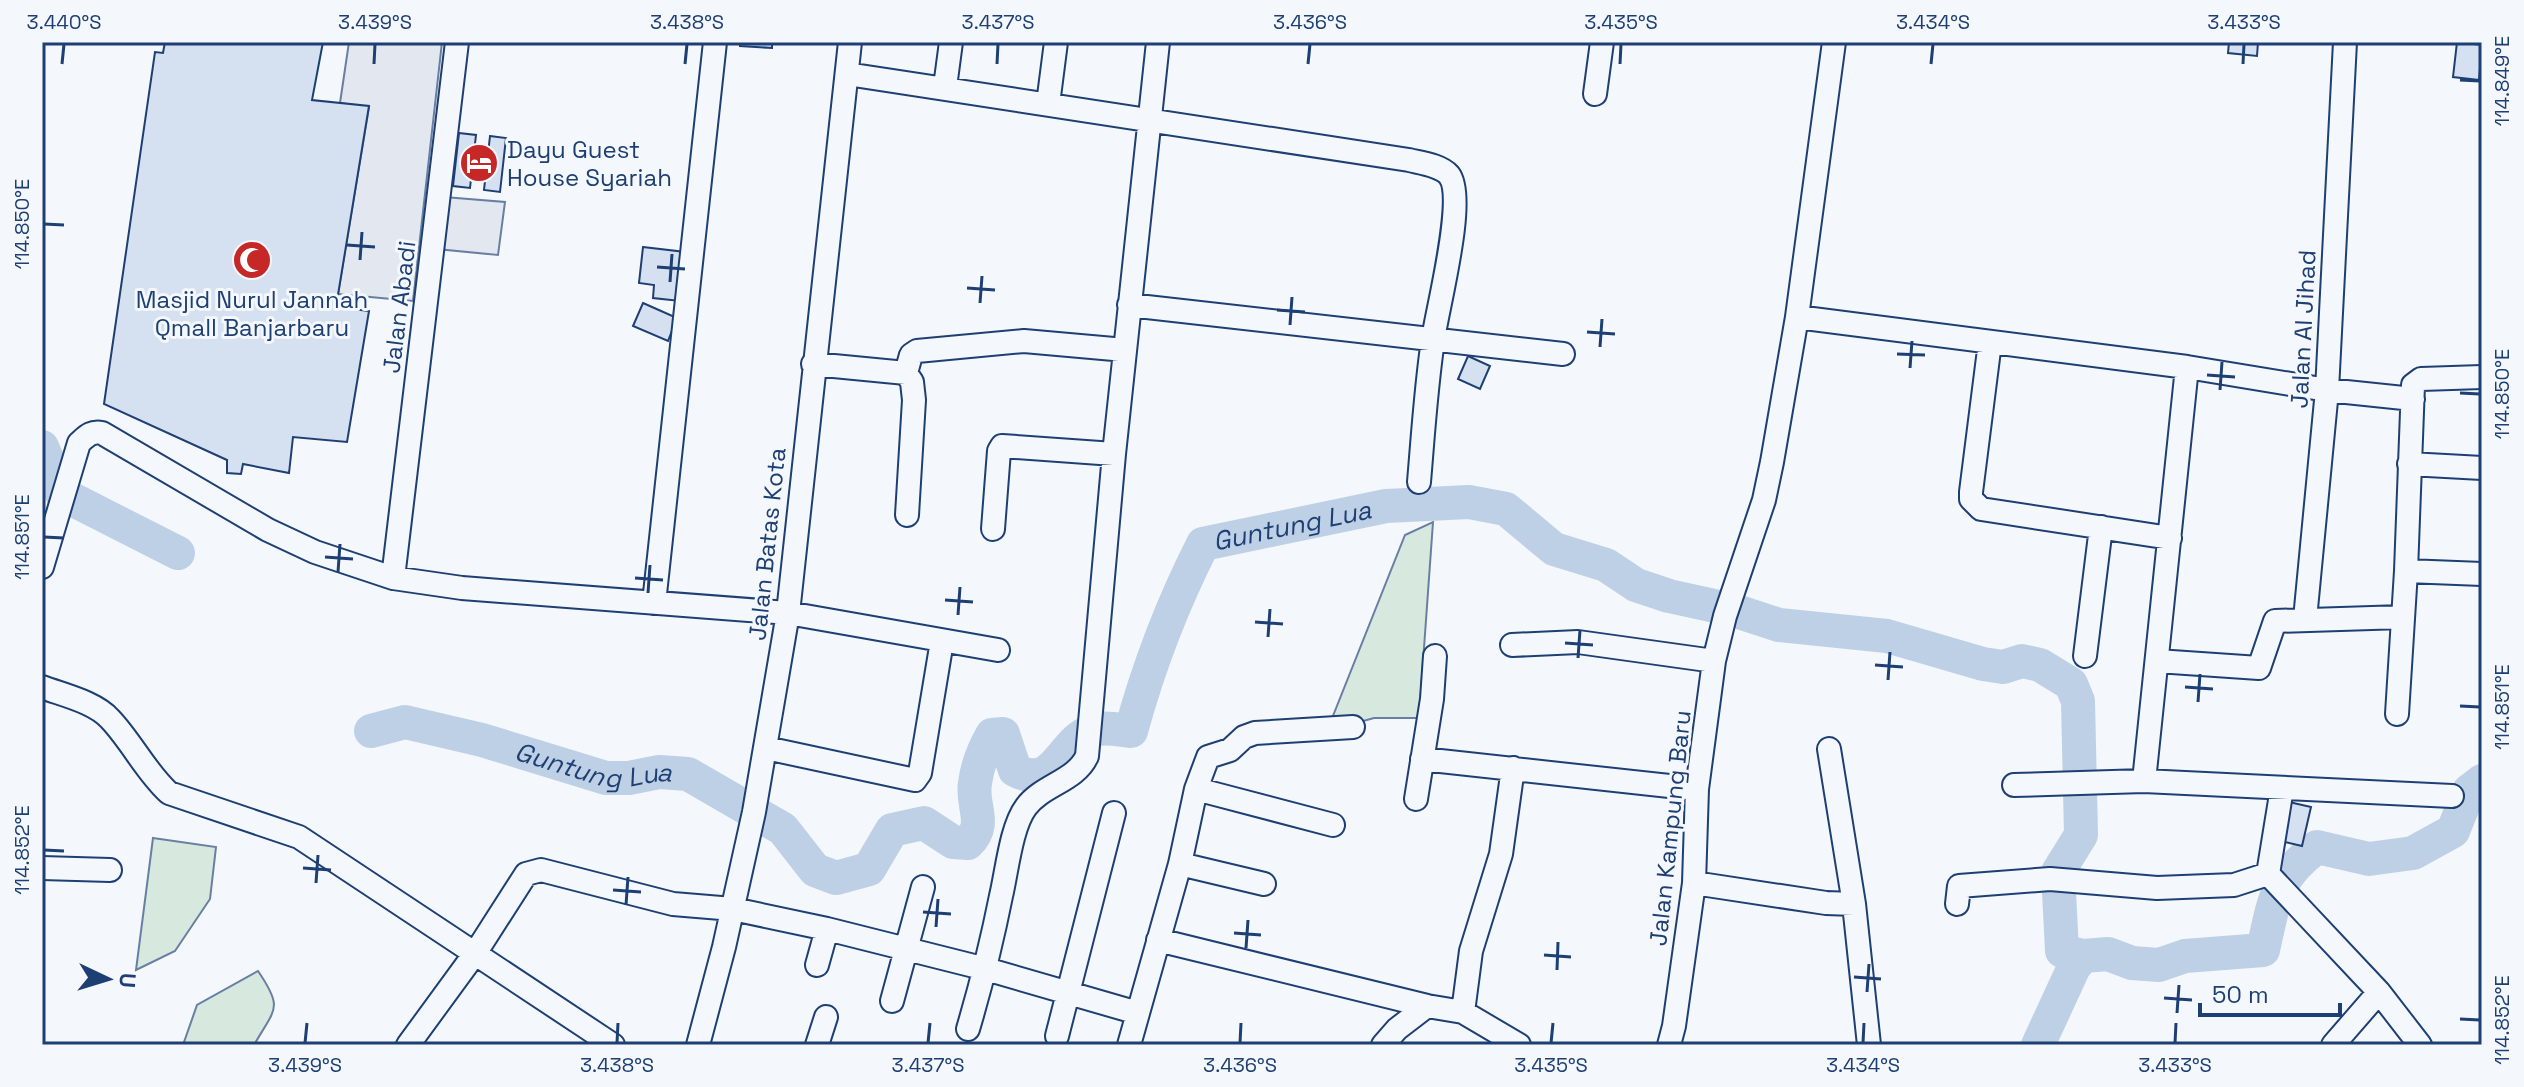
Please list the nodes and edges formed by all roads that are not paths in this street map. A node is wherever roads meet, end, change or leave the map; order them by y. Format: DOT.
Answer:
graph roads {
  1 [pos="457,42"];
  2 [pos="715,42"];
  3 [pos="850,42"];
  4 [pos="951,42"];
  5 [pos="1056,42"];
  6 [pos="1158,42"];
  7 [pos="1602,42"];
  8 [pos="1834,42"];
  9 [pos="2345,42"];
  10 [pos="847,74"];
  11 [pos="945,87"];
  12 [pos="1595,94"];
  13 [pos="1048,104"];
  14 [pos="1149,121"];
  15 [pos="1129,305"];
  16 [pos="1797,317"];
  17 [pos="1433,340"];
  18 [pos="1990,342"];
  19 [pos="1125,350"];
  20 [pos="1563,354"];
  21 [pos="813,364"];
  22 [pos="2187,367"];
  23 [pos="906,373"];
  24 [pos="2482,377"];
  25 [pos="2327,390"];
  26 [pos="2413,399"];
  27 [pos="1114,454"];
  28 [pos="2409,464"];
  29 [pos="2482,468"];
  30 [pos="1419,482"];
  31 [pos="907,515"];
  32 [pos="2101,527"];
  33 [pos="993,529"];
  34 [pos="47,531"];
  35 [pos="2170,538"];
  36 [pos="42,567"];
  37 [pos="2406,571"];
  38 [pos="2482,574"];
  39 [pos="393,578"];
  40 [pos="654,603"];
  41 [pos="788,613"];
  42 [pos="2403,617"];
  43 [pos="2305,619"];
  44 [pos="942,641"];
  45 [pos="1512,645"];
  46 [pos="998,650"];
  47 [pos="1435,656"];
  48 [pos="2085,656"];
  49 [pos="1714,661"];
  50 [pos="2157,661"];
  51 [pos="42,687"];
  52 [pos="2397,714"];
  53 [pos="1353,727"];
  54 [pos="766,748"];
  55 [pos="1829,749"];
  56 [pos="1422,759"];
  57 [pos="1513,768"];
  58 [pos="2144,781"];
  59 [pos="2014,785"];
  60 [pos="2282,788"];
  61 [pos="1196,789"];
  62 [pos="1697,789"];
  63 [pos="2452,796"];
  64 [pos="1416,799"];
  65 [pos="1114,813"];
  66 [pos="1333,825"];
  67 [pos="1180,864"];
  68 [pos="42,868"];
  69 [pos="110,870"];
  70 [pos="2268,874"];
  71 [pos="1694,883"];
  72 [pos="1264,884"];
  73 [pos="923,887"];
  74 [pos="1854,904"];
  75 [pos="1957,904"];
  76 [pos="733,909"];
  77 [pos="827,929"];
  78 [pos="1158,940"];
  79 [pos="906,949"];
  80 [pos="476,952"];
  81 [pos="817,965"];
  82 [pos="986,969"];
  83 [pos="2379,992"];
  84 [pos="1068,993"];
  85 [pos="892,1001"];
  86 [pos="1427,1006"];
  87 [pos="1463,1012"];
  88 [pos="1138,1013"];
  89 [pos="826,1017"];
  90 [pos="968,1029"];
  91 [pos="1057,1036"];
  92 [pos="408,1045"];
  93 [pos="613,1045"];
  94 [pos="698,1045"];
  95 [pos="817,1045"];
  96 [pos="1129,1045"];
  97 [pos="1383,1045"];
  98 [pos="1519,1045"];
  99 [pos="1669,1045"];
  100 [pos="1869,1045"];
  101 [pos="2333,1045"];
  102 [pos="2420,1045"];
  1 -- 39 [label="street, Jalan Abadi"];
  2 -- 40 [label="street"];
  3 -- 10 [label="street, Jalan Batas Kota"];
  4 -- 11 [label="street"];
  5 -- 13 [label="street"];
  6 -- 14 [label="street"];
  7 -- 12 [label="street"];
  8 -- 16 [label="street, Jalan Kampung Baru"];
  9 -- 25 [label="street, Jalan Al Jihad"];
  10 -- 11 [label="street"];
  10 -- 21 [label="street, Jalan Batas Kota"];
  11 -- 13 [label="street"];
  13 -- 14 [label="street"];
  14 -- 15 [label="street"];
  14 -- 17 [label="street"];
  15 -- 17 [label="street"];
  15 -- 19 [label="street"];
  16 -- 18 [label="street"];
  16 -- 49 [label="street, Jalan Kampung Baru"];
  17 -- 20 [label="street"];
  17 -- 30 [label="street"];
  18 -- 22 [label="street"];
  18 -- 32 [label="street"];
  19 -- 23 [label="street"];
  19 -- 27 [label="street"];
  21 -- 23 [label="street"];
  21 -- 41 [label="street, Jalan Batas Kota"];
  22 -- 25 [label="street"];
  22 -- 35 [label="street"];
  23 -- 31 [label="street"];
  24 -- 26 [label="street"];
  25 -- 26 [label="street"];
  25 -- 43 [label="street, Jalan Al Jihad"];
  26 -- 28 [label="street"];
  27 -- 33 [label="street"];
  27 -- 82 [label="street"];
  28 -- 29 [label="street"];
  28 -- 37 [label="street"];
  32 -- 35 [label="street"];
  32 -- 48 [label="street"];
  34 -- 36 [label="street"];
  34 -- 39 [label="street"];
  35 -- 50 [label="street"];
  37 -- 38 [label="street"];
  37 -- 42 [label="street"];
  39 -- 40 [label="street"];
  40 -- 41 [label="street"];
  41 -- 44 [label="street"];
  41 -- 54 [label="street, Jalan Batas Kota"];
  42 -- 43 [label="street"];
  42 -- 52 [label="street"];
  43 -- 50 [label="street"];
  44 -- 46 [label="street"];
  44 -- 54 [label="street"];
  45 -- 49 [label="street"];
  47 -- 56 [label="street"];
  49 -- 62 [label="street, Jalan Kampung Baru"];
  50 -- 58 [label="street"];
  51 -- 80 [label="street"];
  53 -- 61 [label="street"];
  54 -- 76 [label="street, Jalan Batas Kota"];
  55 -- 74 [label="street"];
  56 -- 57 [label="street"];
  56 -- 64 [label="street"];
  57 -- 62 [label="street"];
  57 -- 87 [label="street"];
  58 -- 59 [label="street"];
  58 -- 60 [label="street"];
  60 -- 63 [label="street"];
  60 -- 70 [label="street"];
  61 -- 66 [label="street"];
  61 -- 67 [label="street"];
  62 -- 71 [label="street, Jalan Kampung Baru"];
  65 -- 84 [label="street"];
  67 -- 72 [label="street"];
  67 -- 78 [label="street"];
  68 -- 69 [label="street"];
  70 -- 75 [label="street"];
  70 -- 83 [label="street"];
  71 -- 74 [label="street"];
  71 -- 99 [label="street, Jalan Kampung Baru"];
  73 -- 79 [label="street"];
  74 -- 100 [label="street"];
  76 -- 77 [label="street"];
  76 -- 80 [label="street"];
  76 -- 94 [label="street, Jalan Batas Kota"];
  77 -- 79 [label="street"];
  77 -- 81 [label="street"];
  78 -- 86 [label="street"];
  78 -- 88 [label="street"];
  79 -- 82 [label="street"];
  79 -- 85 [label="street"];
  80 -- 92 [label="street"];
  80 -- 93 [label="street"];
  82 -- 84 [label="street"];
  82 -- 90 [label="street"];
  83 -- 101 [label="street"];
  83 -- 102 [label="street"];
  84 -- 88 [label="street"];
  84 -- 91 [label="street"];
  86 -- 87 [label="street"];
  86 -- 97 [label="street"];
  87 -- 98 [label="street"];
  88 -- 96 [label="street"];
  89 -- 95 [label="street"];
}
